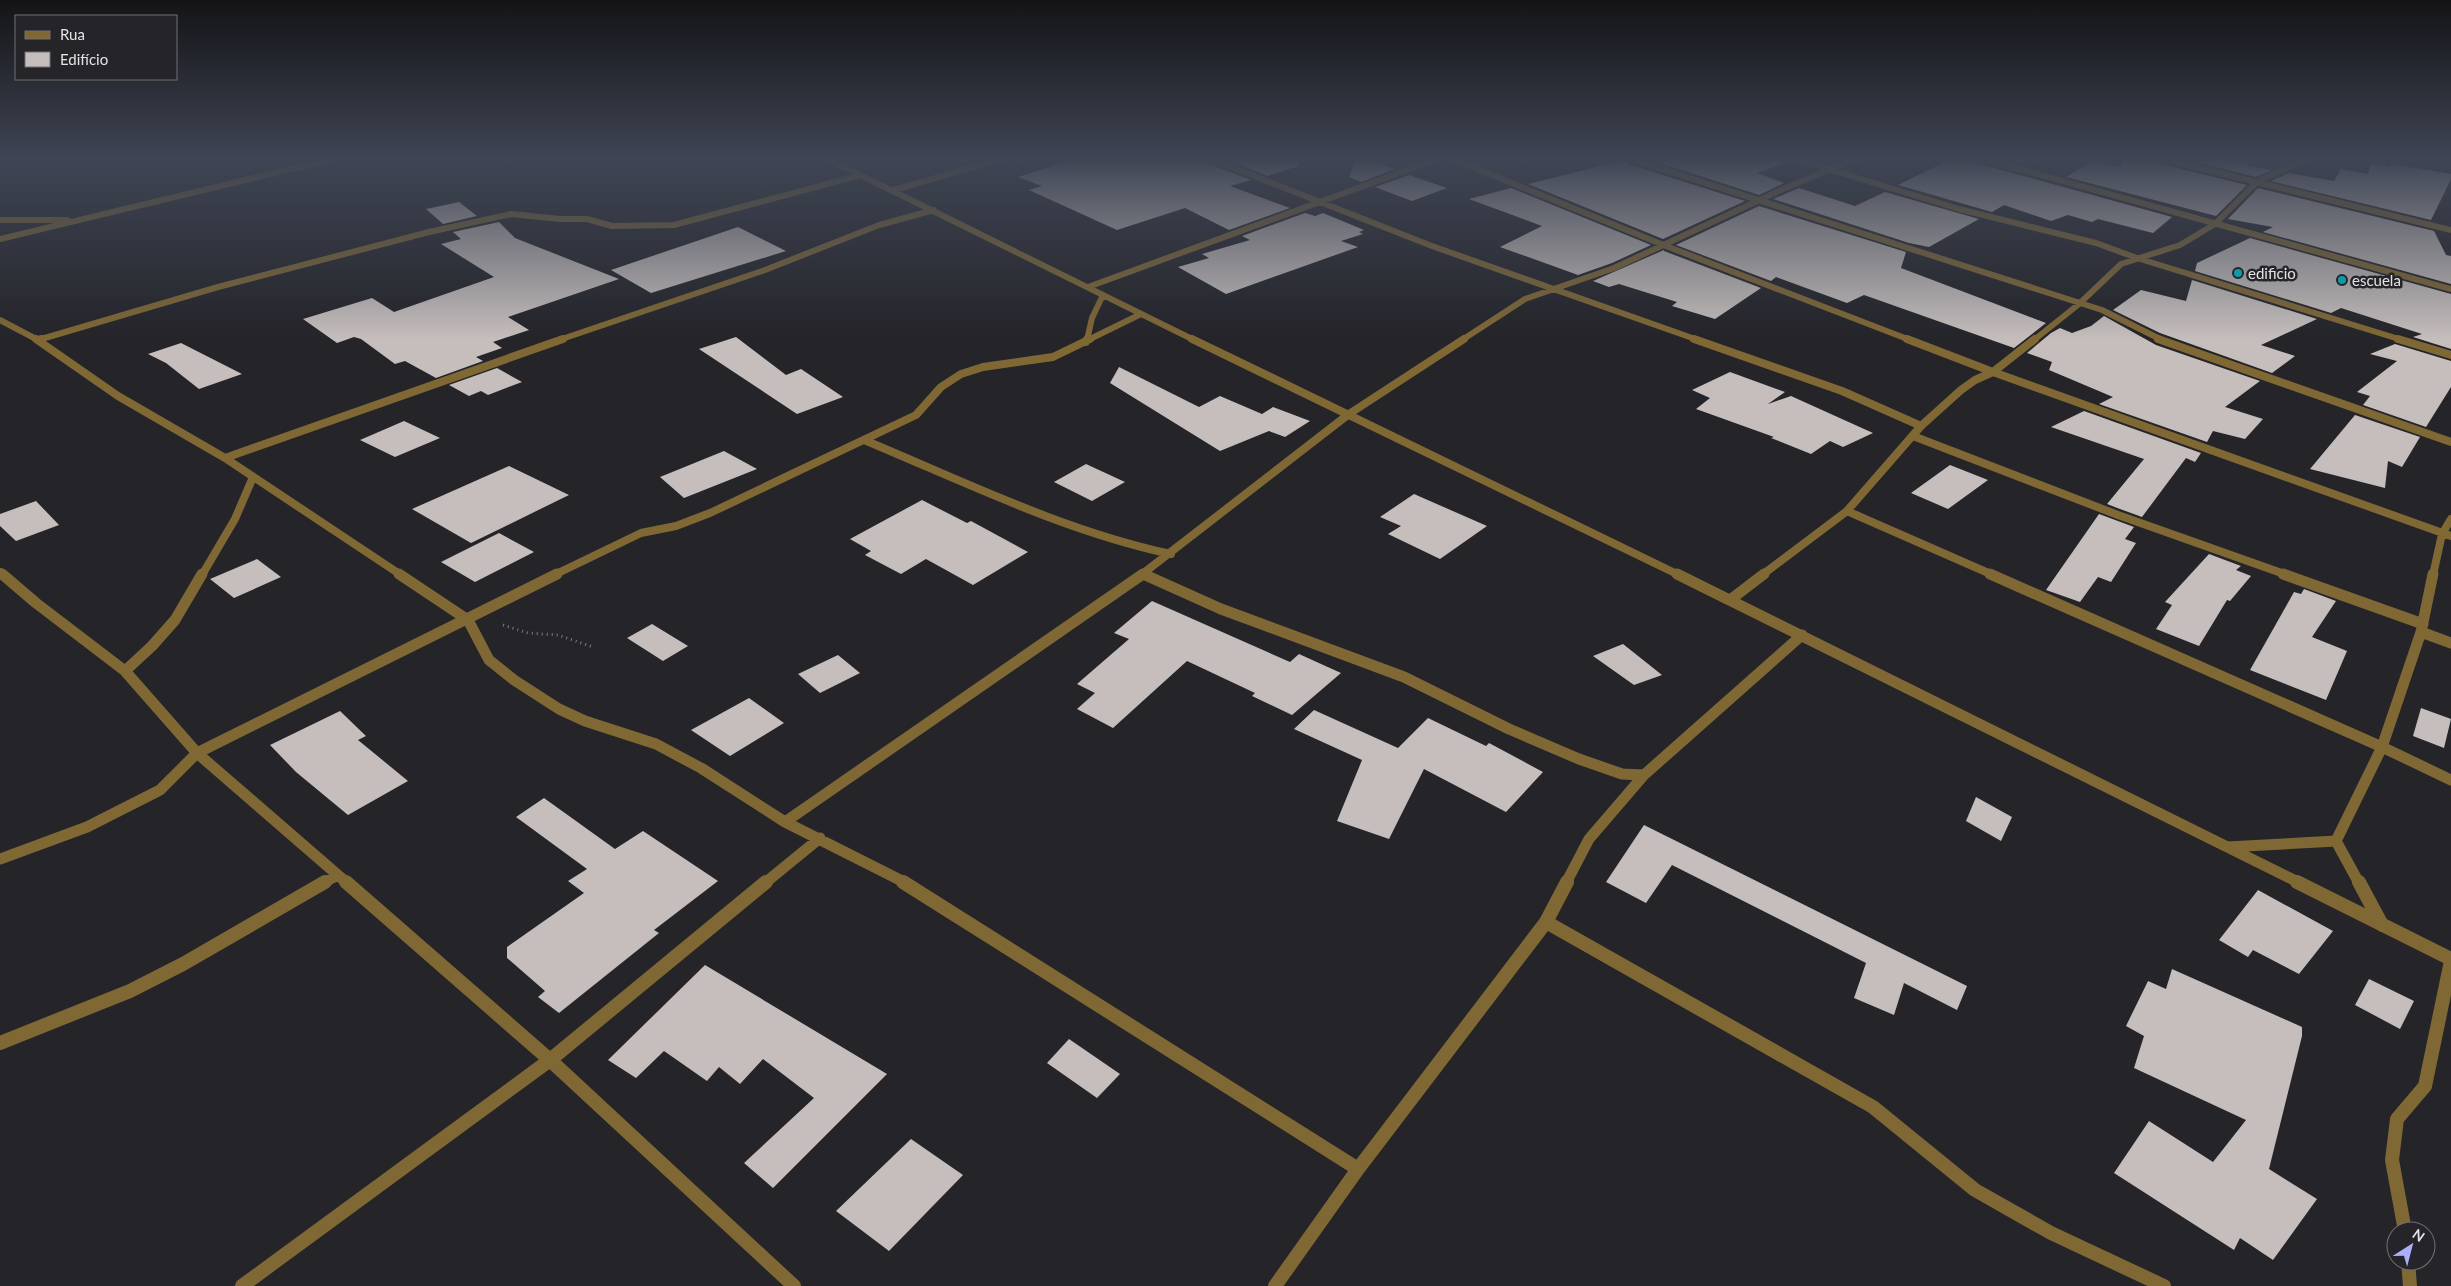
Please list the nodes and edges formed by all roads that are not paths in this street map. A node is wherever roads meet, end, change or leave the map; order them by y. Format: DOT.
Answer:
graph roads {
  1 [pos="88,219"];
  2 [pos="488,219"];
  3 [pos="587,219"];
  4 [pos="696,219"];
  5 [pos="901,219"];
  6 [pos="952,219"];
  7 [pos="1278,219"];
  8 [pos="1361,219"];
  9 [pos="1599,219"];
  10 [pos="1721,219"];
  11 [pos="1818,219"];
  12 [pos="2001,219"];
  13 [pos="2198,219"];
  14 [pos="2221,219"];
  15 [pos="2407,219"];
  16 [pos="0,220"];
  17 [pos="80,221"];
  18 [pos="2216,224"];
  19 [pos="2451,230"];
  20 [pos="0,239"];
  21 [pos="1666,246"];
  22 [pos="2137,258"];
  23 [pos="1088,287"];
  24 [pos="2451,289"];
  25 [pos="1557,291"];
  26 [pos="1103,295"];
  27 [pos="2079,304"];
  28 [pos="1141,314"];
  29 [pos="0,320"];
  30 [pos="38,340"];
  31 [pos="1086,342"];
  32 [pos="2451,354"];
  33 [pos="1993,372"];
  34 [pos="1349,414"];
  35 [pos="1921,426"];
  36 [pos="1913,436"];
  37 [pos="864,440"];
  38 [pos="2451,442"];
  39 [pos="225,458"];
  40 [pos="253,477"];
  41 [pos="1847,511"];
  42 [pos="2451,519"];
  43 [pos="2447,535"];
  44 [pos="1171,554"];
  45 [pos="0,572"];
  46 [pos="1144,574"];
  47 [pos="1730,600"];
  48 [pos="468,620"];
  49 [pos="2422,628"];
  50 [pos="1802,635"];
  51 [pos="2451,643"];
  52 [pos="125,671"];
  53 [pos="2382,747"];
  54 [pos="197,753"];
  55 [pos="1644,775"];
  56 [pos="2451,780"];
  57 [pos="785,822"];
  58 [pos="820,838"];
  59 [pos="2336,842"];
  60 [pos="2226,847"];
  61 [pos="0,859"];
  62 [pos="338,875"];
  63 [pos="1546,922"];
  64 [pos="2382,925"];
  65 [pos="2451,960"];
  66 [pos="0,1043"];
  67 [pos="550,1060"];
  68 [pos="1358,1169"];
  69 [pos="2403,1221"];
  70 [pos="2409,1271"];
  71 [pos="242,1286"];
  72 [pos="794,1286"];
  73 [pos="1275,1286"];
  74 [pos="2164,1286"];
  75 [pos="2410,1286"];
  1 -- 17 [label="street"];
  2 -- 30 [label="street"];
  3 -- 4 [label="street"];
  5 -- 39 [label="street"];
  6 -- 23 [label="street"];
  7 -- 23 [label="street"];
  8 -- 25 [label="street"];
  9 -- 21 [label="street"];
  10 -- 21 [label="street"];
  11 -- 27 [label="street"];
  12 -- 22 [label="street"];
  13 -- 18 [label="street"];
  14 -- 18 [label="street"];
  15 -- 19 [label="street"];
  16 -- 17 [label="street"];
  17 -- 20 [label="street"];
  18 -- 22 [label="street"];
  18 -- 24 [label="street"];
  21 -- 25 [label="street"];
  21 -- 33 [label="street"];
  22 -- 27 [label="street"];
  22 -- 32 [label="street"];
  23 -- 26 [label="street"];
  25 -- 34 [label="street"];
  25 -- 35 [label="street"];
  26 -- 28 [label="street"];
  26 -- 31 [label="street"];
  27 -- 33 [label="street"];
  27 -- 38 [label="street"];
  28 -- 31 [label="street"];
  28 -- 34 [label="street"];
  29 -- 30 [label="street"];
  30 -- 39 [label="street"];
  31 -- 37 [label="street"];
  33 -- 35 [label="street"];
  33 -- 43 [label="street"];
  34 -- 44 [label="street"];
  34 -- 47 [label="street"];
  35 -- 36 [label="street"];
  36 -- 41 [label="street"];
  36 -- 49 [label="street"];
  37 -- 44 [label="street"];
  37 -- 48 [label="street"];
  39 -- 40 [label="street"];
  40 -- 48 [label="street"];
  40 -- 52 [label="street"];
  41 -- 47 [label="street"];
  41 -- 53 [label="street"];
  42 -- 43 [label="street"];
  43 -- 49 [label="street"];
  44 -- 46 [label="street"];
  45 -- 52 [label="street"];
  46 -- 55 [label="street"];
  46 -- 57 [label="street"];
  47 -- 50 [label="street"];
  48 -- 54 [label="street"];
  48 -- 57 [label="street"];
  49 -- 51 [label="street"];
  49 -- 53 [label="street"];
  50 -- 55 [label="street"];
  50 -- 60 [label="street"];
  52 -- 54 [label="street"];
  53 -- 56 [label="street"];
  53 -- 59 [label="street"];
  54 -- 61 [label="street"];
  54 -- 62 [label="street"];
  55 -- 63 [label="street"];
  57 -- 58 [label="street"];
  58 -- 67 [label="street"];
  58 -- 68 [label="street"];
  59 -- 60 [label="street"];
  59 -- 64 [label="street"];
  60 -- 64 [label="street"];
  62 -- 66 [label="street"];
  62 -- 67 [label="street"];
  63 -- 68 [label="street"];
  63 -- 74 [label="street"];
  64 -- 65 [label="street"];
  65 -- 69 [label="street"];
  67 -- 71 [label="street"];
  67 -- 72 [label="street"];
  68 -- 73 [label="street"];
  70 -- 75 [label="street"];
}
